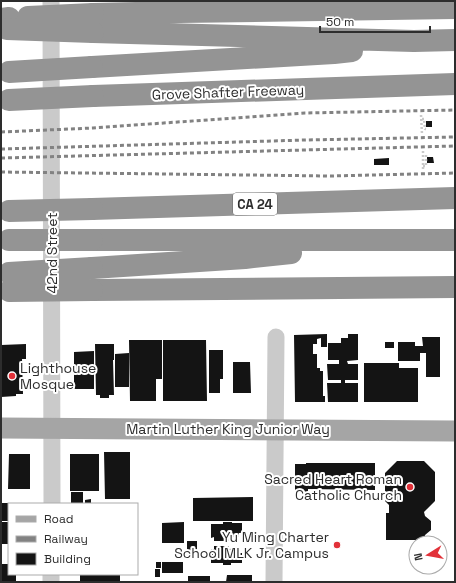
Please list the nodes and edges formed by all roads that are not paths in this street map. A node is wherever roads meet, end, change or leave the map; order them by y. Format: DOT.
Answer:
graph roads {
  1 [pos="52,1"];
  2 [pos="455,8"];
  3 [pos="93,23"];
  4 [pos="5,24"];
  5 [pos="455,40"];
  6 [pos="418,41"];
  7 [pos="5,72"];
  8 [pos="455,84"];
  9 [pos="5,100"];
  10 [pos="455,198"];
  11 [pos="5,211"];
  12 [pos="5,240"];
  13 [pos="419,240"];
  14 [pos="455,240"];
  15 [pos="5,282"];
  16 [pos="455,287"];
  17 [pos="276,337"];
  18 [pos="1,428"];
  19 [pos="52,429"];
  20 [pos="276,430"];
  21 [pos="455,431"];
  22 [pos="52,503"];
  23 [pos="274,582"];
  1 -- 19 [label="street, 42nd Street"];
  2 -- 3 [label="highway"];
  3 -- 4 [label="highway, bridge"];
  3 -- 6 [label="highway"];
  5 -- 6 [label="highway"];
  6 -- 7 [label="highway, bridge"];
  8 -- 9 [label="highway, Grove Shafter Freeway, bridge"];
  10 -- 11 [label="highway, CA 24, bridge"];
  12 -- 13 [label="highway, bridge"];
  13 -- 14 [label="highway"];
  13 -- 15 [label="highway, bridge"];
  15 -- 16 [label="highway, bridge"];
  17 -- 20 [label="street"];
  18 -- 19 [label="main road, Martin Luther King Junior Way"];
  19 -- 20 [label="main road, Martin Luther King Junior Way"];
  19 -- 22 [label="street, 42nd Street"];
  20 -- 21 [label="main road, Martin Luther King Junior Way"];
  20 -- 23 [label="street"];
}
